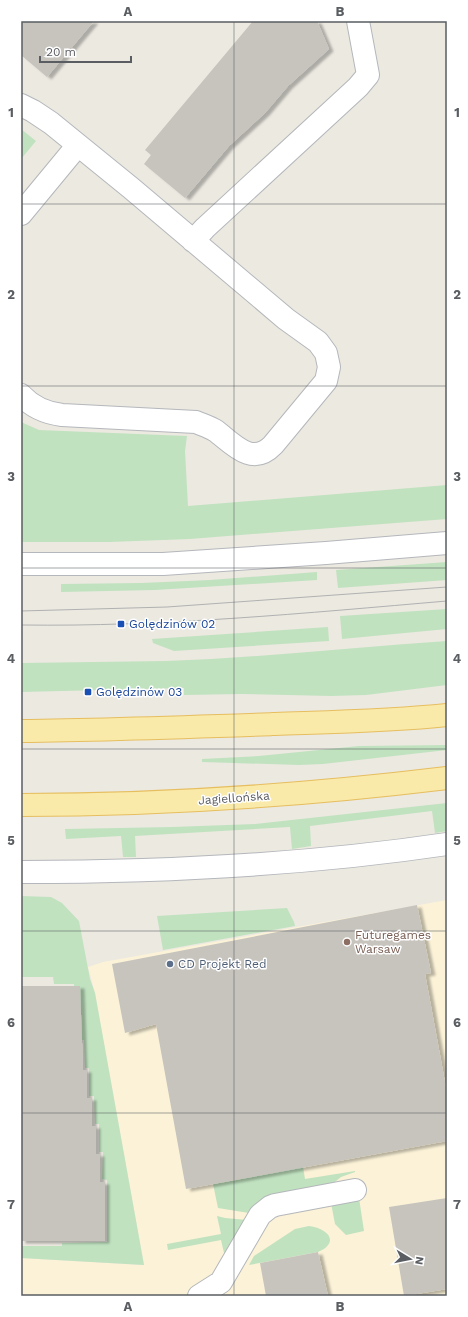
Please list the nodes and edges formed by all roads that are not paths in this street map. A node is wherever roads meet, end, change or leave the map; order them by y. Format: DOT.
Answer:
graph roads {
  1 [pos="358,21"];
  2 [pos="21,105"];
  3 [pos="78,145"];
  4 [pos="21,214"];
  5 [pos="193,241"];
  6 [pos="21,395"];
  7 [pos="447,543"];
  8 [pos="21,564"];
  9 [pos="447,715"];
  10 [pos="21,731"];
  11 [pos="447,778"];
  12 [pos="21,805"];
  13 [pos="447,844"];
  14 [pos="21,872"];
  15 [pos="355,1190"];
  16 [pos="199,1296"];
  1 -- 5 [label="street"];
  2 -- 3 [label="street"];
  3 -- 4 [label="street"];
  3 -- 5 [label="street"];
  5 -- 6 [label="street"];
  7 -- 8 [label="street"];
  9 -- 10 [label="main road"];
  11 -- 12 [label="main road, Jagiellońska"];
  13 -- 14 [label="street"];
  15 -- 16 [label="street"];
}
